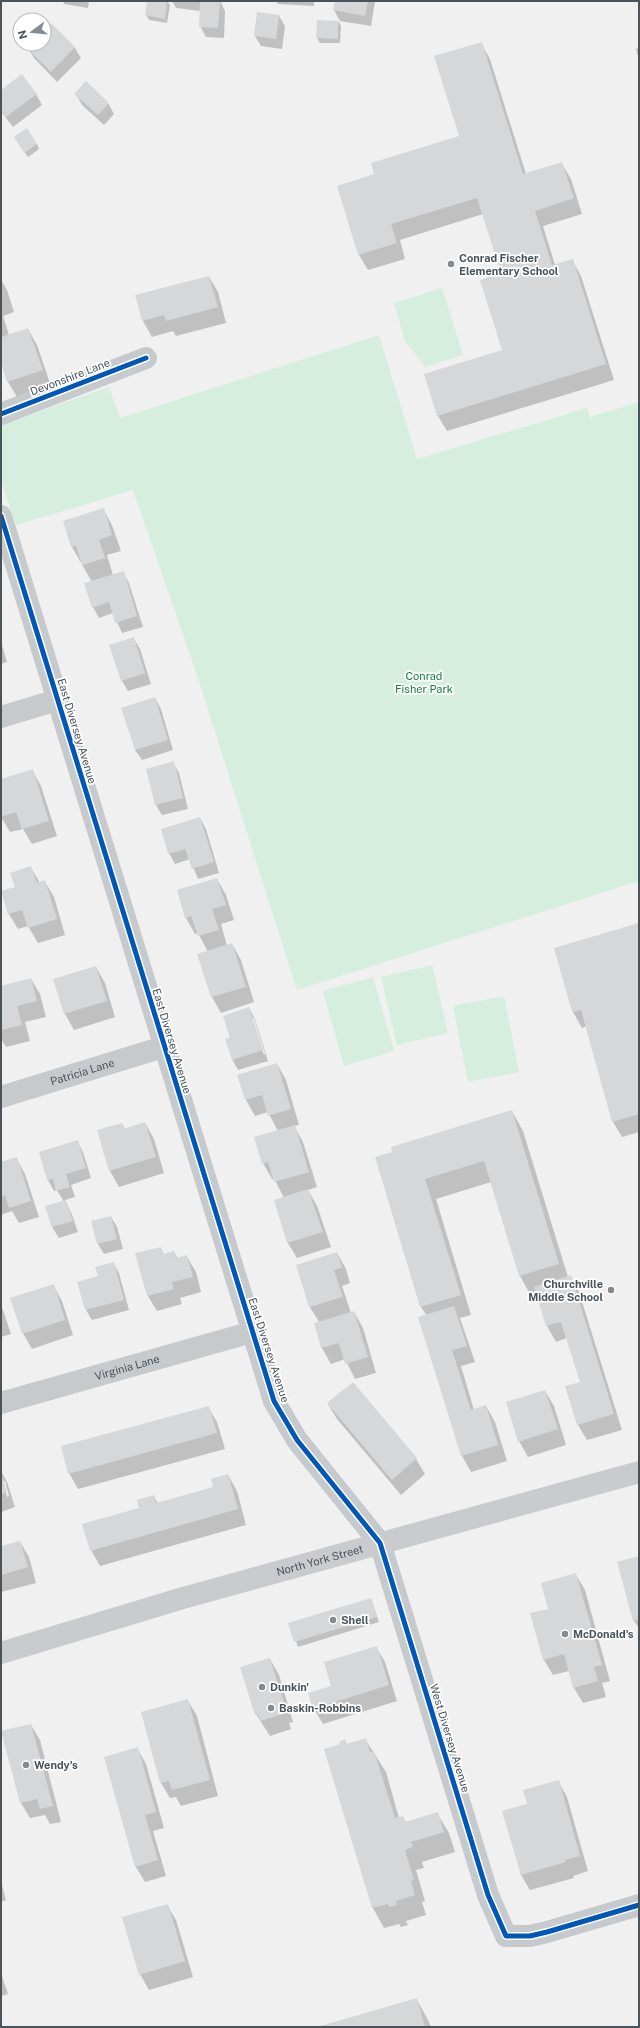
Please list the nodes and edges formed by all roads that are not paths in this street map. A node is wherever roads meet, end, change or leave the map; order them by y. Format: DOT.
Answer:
graph roads {
  1 [pos="146,358"];
  2 [pos="1,414"];
  3 [pos="1,516"];
  4 [pos="56,700"];
  5 [pos="1,717"];
  6 [pos="163,1047"];
  7 [pos="1,1097"];
  8 [pos="252,1332"];
  9 [pos="1,1403"];
  10 [pos="639,1472"];
  11 [pos="380,1543"];
  12 [pos="1,1653"];
  13 [pos="639,1905"];
  1 -- 2 [label="street, Devonshire Lane"];
  3 -- 4 [label="street, East Diversey Avenue"];
  4 -- 5 [label="street"];
  4 -- 6 [label="street, East Diversey Avenue"];
  6 -- 7 [label="street, Patricia Lane"];
  6 -- 8 [label="street, East Diversey Avenue"];
  8 -- 9 [label="street, Virginia Lane"];
  8 -- 11 [label="street, East Diversey Avenue"];
  10 -- 11 [label="main road, North York Street"];
  11 -- 12 [label="main road, North York Street"];
  11 -- 13 [label="street, West Diversey Avenue"];
}
